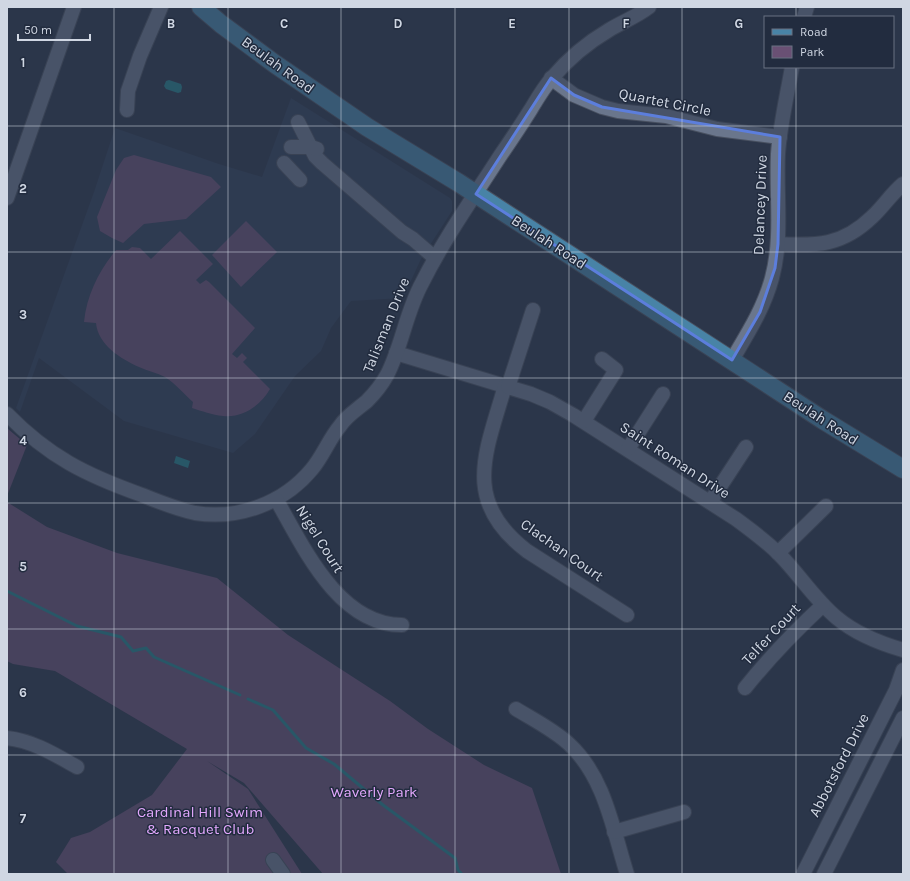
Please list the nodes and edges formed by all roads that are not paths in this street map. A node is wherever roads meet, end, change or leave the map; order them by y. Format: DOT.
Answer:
graph roads {
  1 [pos="74,7"];
  2 [pos="161,7"];
  3 [pos="201,7"];
  4 [pos="649,7"];
  5 [pos="792,68"];
  6 [pos="551,78"];
  7 [pos="127,110"];
  8 [pos="298,122"];
  9 [pos="780,138"];
  10 [pos="291,147"];
  11 [pos="311,147"];
  12 [pos="284,163"];
  13 [pos="300,180"];
  14 [pos="903,184"];
  15 [pos="476,194"];
  16 [pos="7,198"];
  17 [pos="778,244"];
  18 [pos="434,258"];
  19 [pos="533,310"];
  20 [pos="396,353"];
  21 [pos="602,359"];
  22 [pos="732,360"];
  23 [pos="506,386"];
  24 [pos="663,394"];
  25 [pos="7,414"];
  26 [pos="584,421"];
  27 [pos="746,447"];
  28 [pos="628,450"];
  29 [pos="903,469"];
  30 [pos="276,499"];
  31 [pos="710,502"];
  32 [pos="826,506"];
  33 [pos="778,554"];
  34 [pos="823,604"];
  35 [pos="627,615"];
  36 [pos="402,624"];
  37 [pos="903,650"];
  38 [pos="903,670"];
  39 [pos="746,688"];
  40 [pos="516,709"];
  41 [pos="903,718"];
  42 [pos="7,738"];
  43 [pos="77,767"];
  44 [pos="684,812"];
  45 [pos="614,832"];
  46 [pos="273,860"];
  47 [pos="283,874"];
  48 [pos="626,874"];
  49 [pos="803,874"];
  50 [pos="824,874"];
  1 -- 16 [label="street"];
  2 -- 7 [label="street"];
  3 -- 15 [label="main road, Beulah Road"];
  4 -- 6 [label="street, Talisman Drive"];
  5 -- 9 [label="street, Delancey Drive"];
  6 -- 9 [label="street, Quartet Circle"];
  6 -- 15 [label="street, Talisman Drive"];
  8 -- 11 [label="street"];
  9 -- 17 [label="street, Delancey Drive"];
  10 -- 11 [label="street"];
  11 -- 18 [label="street"];
  12 -- 13 [label="street"];
  14 -- 17 [label="street"];
  15 -- 18 [label="street, Talisman Drive"];
  15 -- 22 [label="main road, Beulah Road"];
  17 -- 22 [label="street, Delancey Drive"];
  18 -- 20 [label="street, Talisman Drive"];
  19 -- 23 [label="street, Clachan Court"];
  20 -- 23 [label="street, Saint Roman Drive"];
  20 -- 30 [label="street, Talisman Drive"];
  21 -- 26 [label="street"];
  22 -- 29 [label="main road, Beulah Road"];
  23 -- 26 [label="street, Saint Roman Drive"];
  23 -- 35 [label="street, Clachan Court"];
  24 -- 28 [label="street"];
  25 -- 30 [label="street, Talisman Drive"];
  26 -- 28 [label="street, Saint Roman Drive"];
  27 -- 31 [label="street"];
  28 -- 31 [label="street, Saint Roman Drive"];
  30 -- 36 [label="street, Nigel Court"];
  31 -- 33 [label="street, Saint Roman Drive"];
  32 -- 33 [label="street"];
  33 -- 34 [label="street, Saint Roman Drive"];
  34 -- 37 [label="street, Saint Roman Drive"];
  34 -- 39 [label="street, Telfer Court"];
  38 -- 49 [label="street, Abbotsford Drive"];
  40 -- 45 [label="street"];
  41 -- 50 [label="street"];
  42 -- 43 [label="street"];
  44 -- 45 [label="street"];
  45 -- 48 [label="street"];
  46 -- 47 [label="street"];
}
